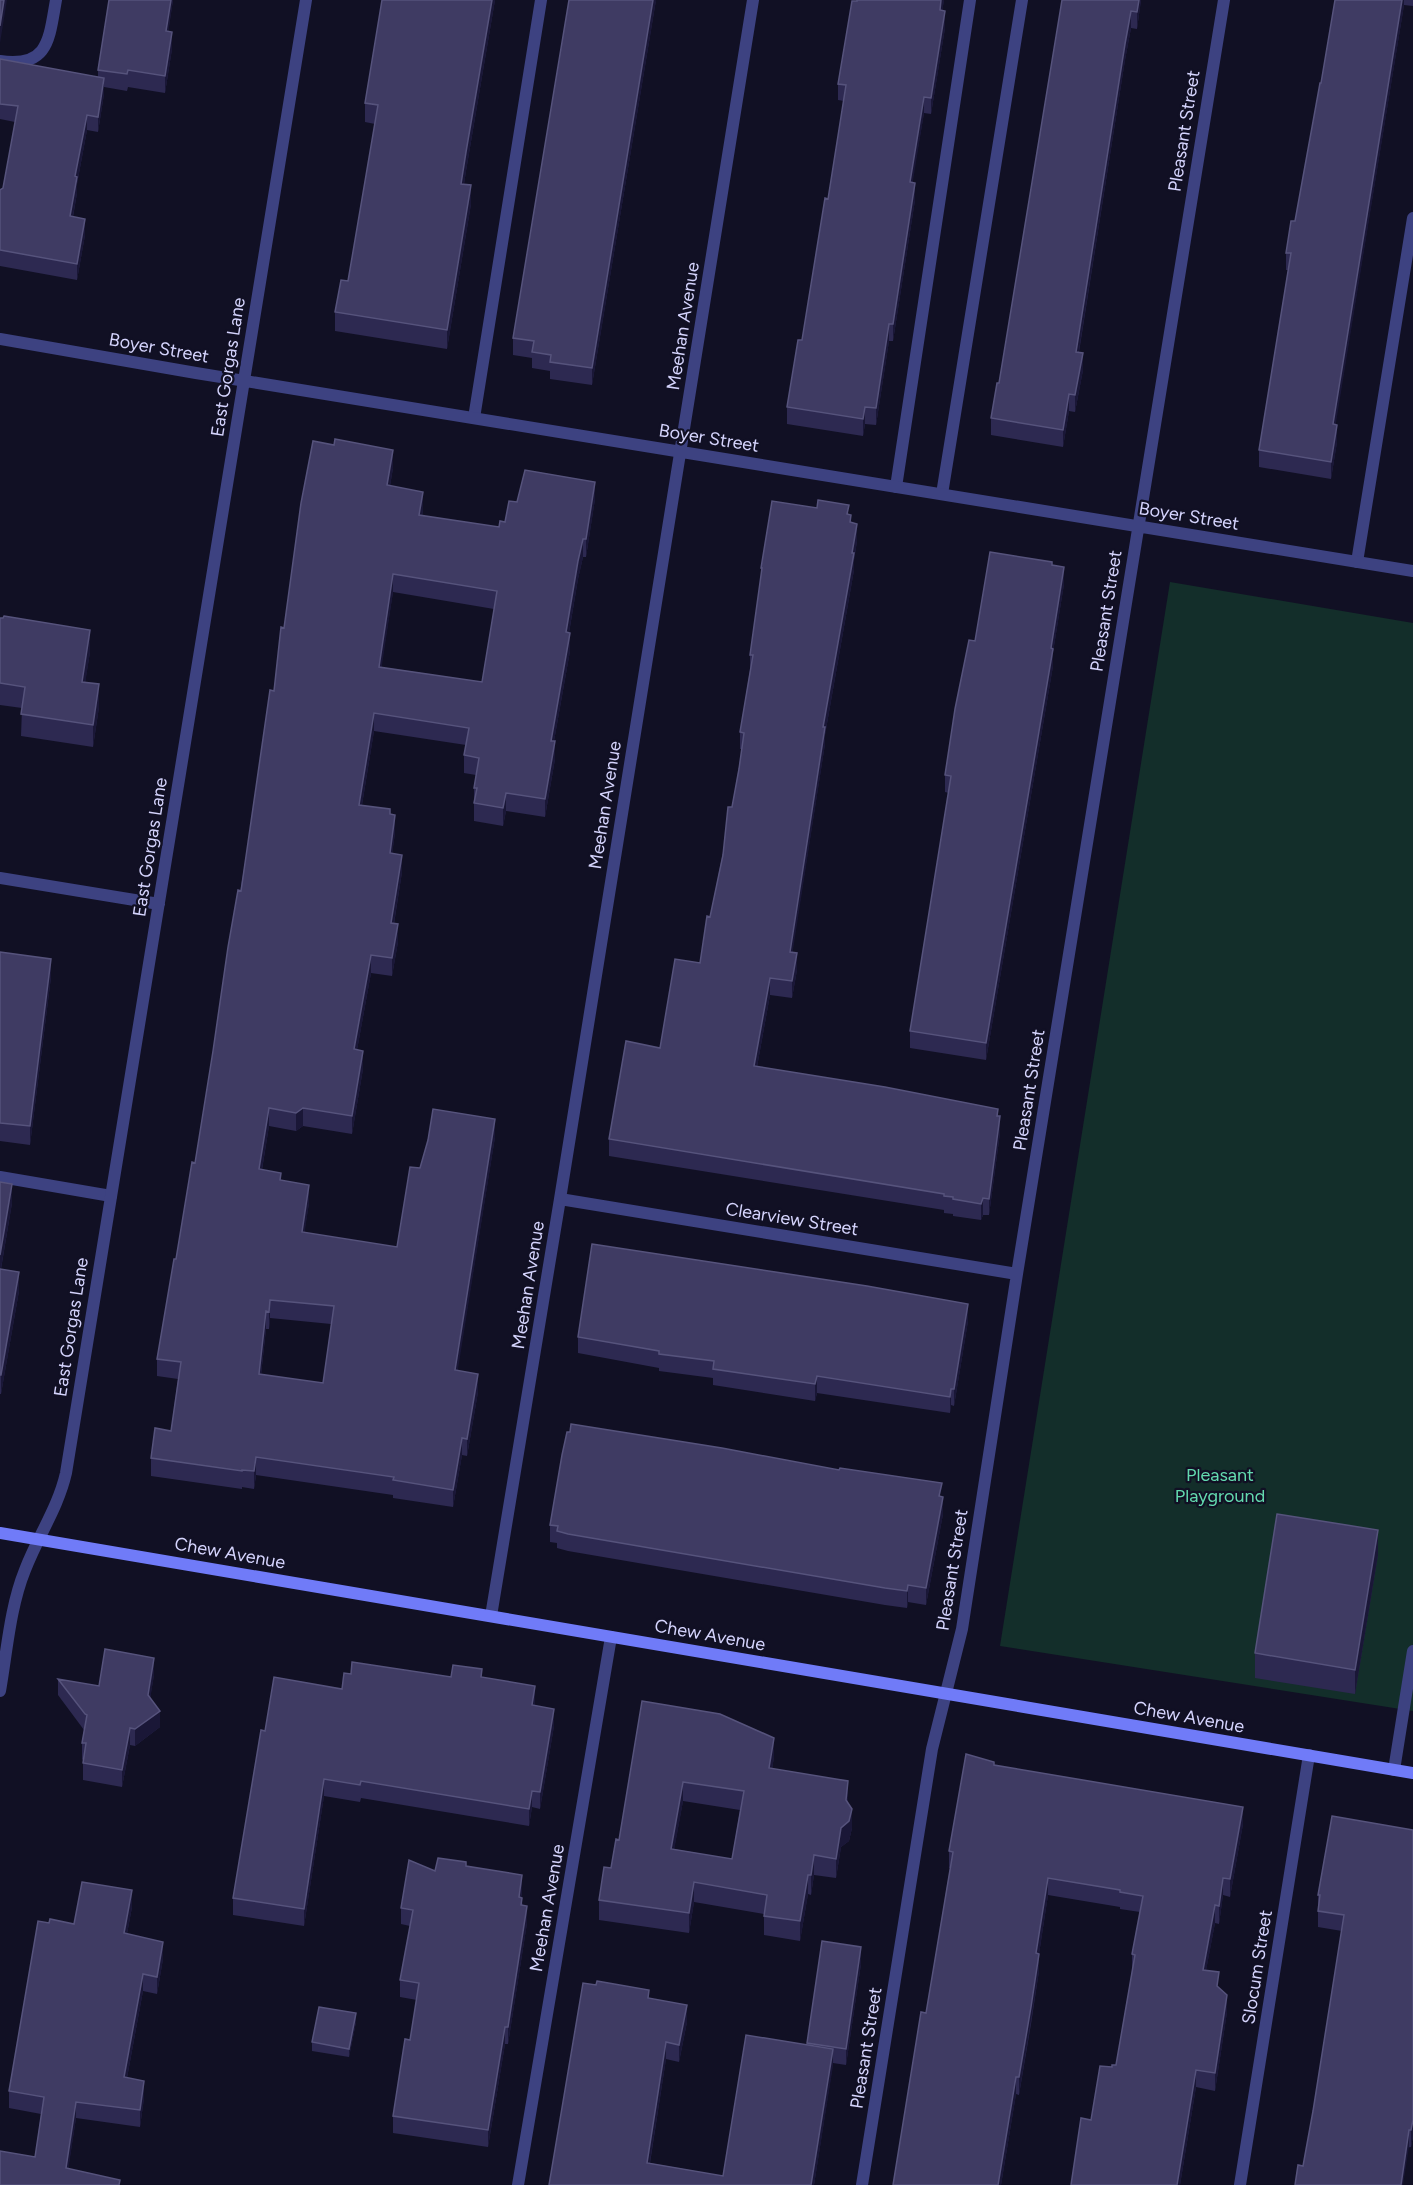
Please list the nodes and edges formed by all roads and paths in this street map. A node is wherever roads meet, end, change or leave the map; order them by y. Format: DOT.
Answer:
graph roads {
  1 [pos="56,0"];
  2 [pos="306,0"];
  3 [pos="541,0"];
  4 [pos="753,0"];
  5 [pos="970,0"];
  6 [pos="1022,0"];
  7 [pos="1224,0"];
  8 [pos="0,61"];
  9 [pos="1413,218"];
  10 [pos="0,339"];
  11 [pos="244,381"];
  12 [pos="474,418"];
  13 [pos="680,452"];
  14 [pos="896,487"];
  15 [pos="942,494"];
  16 [pos="1138,526"];
  17 [pos="1357,562"];
  18 [pos="1413,571"];
  19 [pos="0,878"];
  20 [pos="159,904"];
  21 [pos="0,1177"];
  22 [pos="111,1196"];
  23 [pos="561,1199"];
  24 [pos="1017,1274"];
  25 [pos="0,1533"];
  26 [pos="40,1539"];
  27 [pos="491,1616"];
  28 [pos="611,1637"];
  29 [pos="1413,1651"];
  30 [pos="0,1691"];
  31 [pos="945,1694"];
  32 [pos="1309,1755"];
  33 [pos="1394,1770"];
  34 [pos="1413,1773"];
  35 [pos="518,2185"];
  36 [pos="862,2185"];
  37 [pos="1240,2185"];
  1 -- 8 [label="street"];
  2 -- 11 [label="street, East Gorgas Lane"];
  3 -- 12 [label="street"];
  4 -- 13 [label="street, Meehan Avenue"];
  5 -- 14 [label="street"];
  6 -- 15 [label="street"];
  7 -- 16 [label="street, Pleasant Street"];
  9 -- 17 [label="street"];
  10 -- 11 [label="street, Boyer Street"];
  11 -- 12 [label="street, Boyer Street"];
  11 -- 20 [label="street, East Gorgas Lane"];
  12 -- 13 [label="street, Boyer Street"];
  13 -- 14 [label="street, Boyer Street"];
  13 -- 23 [label="street, Meehan Avenue"];
  14 -- 15 [label="street, Boyer Street"];
  15 -- 16 [label="street, Boyer Street"];
  16 -- 17 [label="street, Boyer Street"];
  16 -- 24 [label="street, Pleasant Street"];
  17 -- 18 [label="street, Boyer Street"];
  19 -- 20 [label="street"];
  20 -- 22 [label="street, East Gorgas Lane"];
  21 -- 22 [label="street"];
  22 -- 26 [label="street, East Gorgas Lane"];
  23 -- 24 [label="street, Clearview Street"];
  23 -- 27 [label="street, Meehan Avenue"];
  24 -- 31 [label="street, Pleasant Street"];
  25 -- 26 [label="street, Chew Avenue"];
  26 -- 27 [label="street, Chew Avenue"];
  26 -- 30 [label="street, East Gorgas Lane"];
  27 -- 28 [label="street, Chew Avenue"];
  28 -- 31 [label="street, Chew Avenue"];
  28 -- 35 [label="street, Meehan Avenue"];
  29 -- 33 [label="street"];
  31 -- 32 [label="street, Chew Avenue"];
  31 -- 36 [label="street, Pleasant Street"];
  32 -- 33 [label="street, Chew Avenue"];
  32 -- 37 [label="street, Slocum Street"];
  33 -- 34 [label="street, Chew Avenue"];
}
